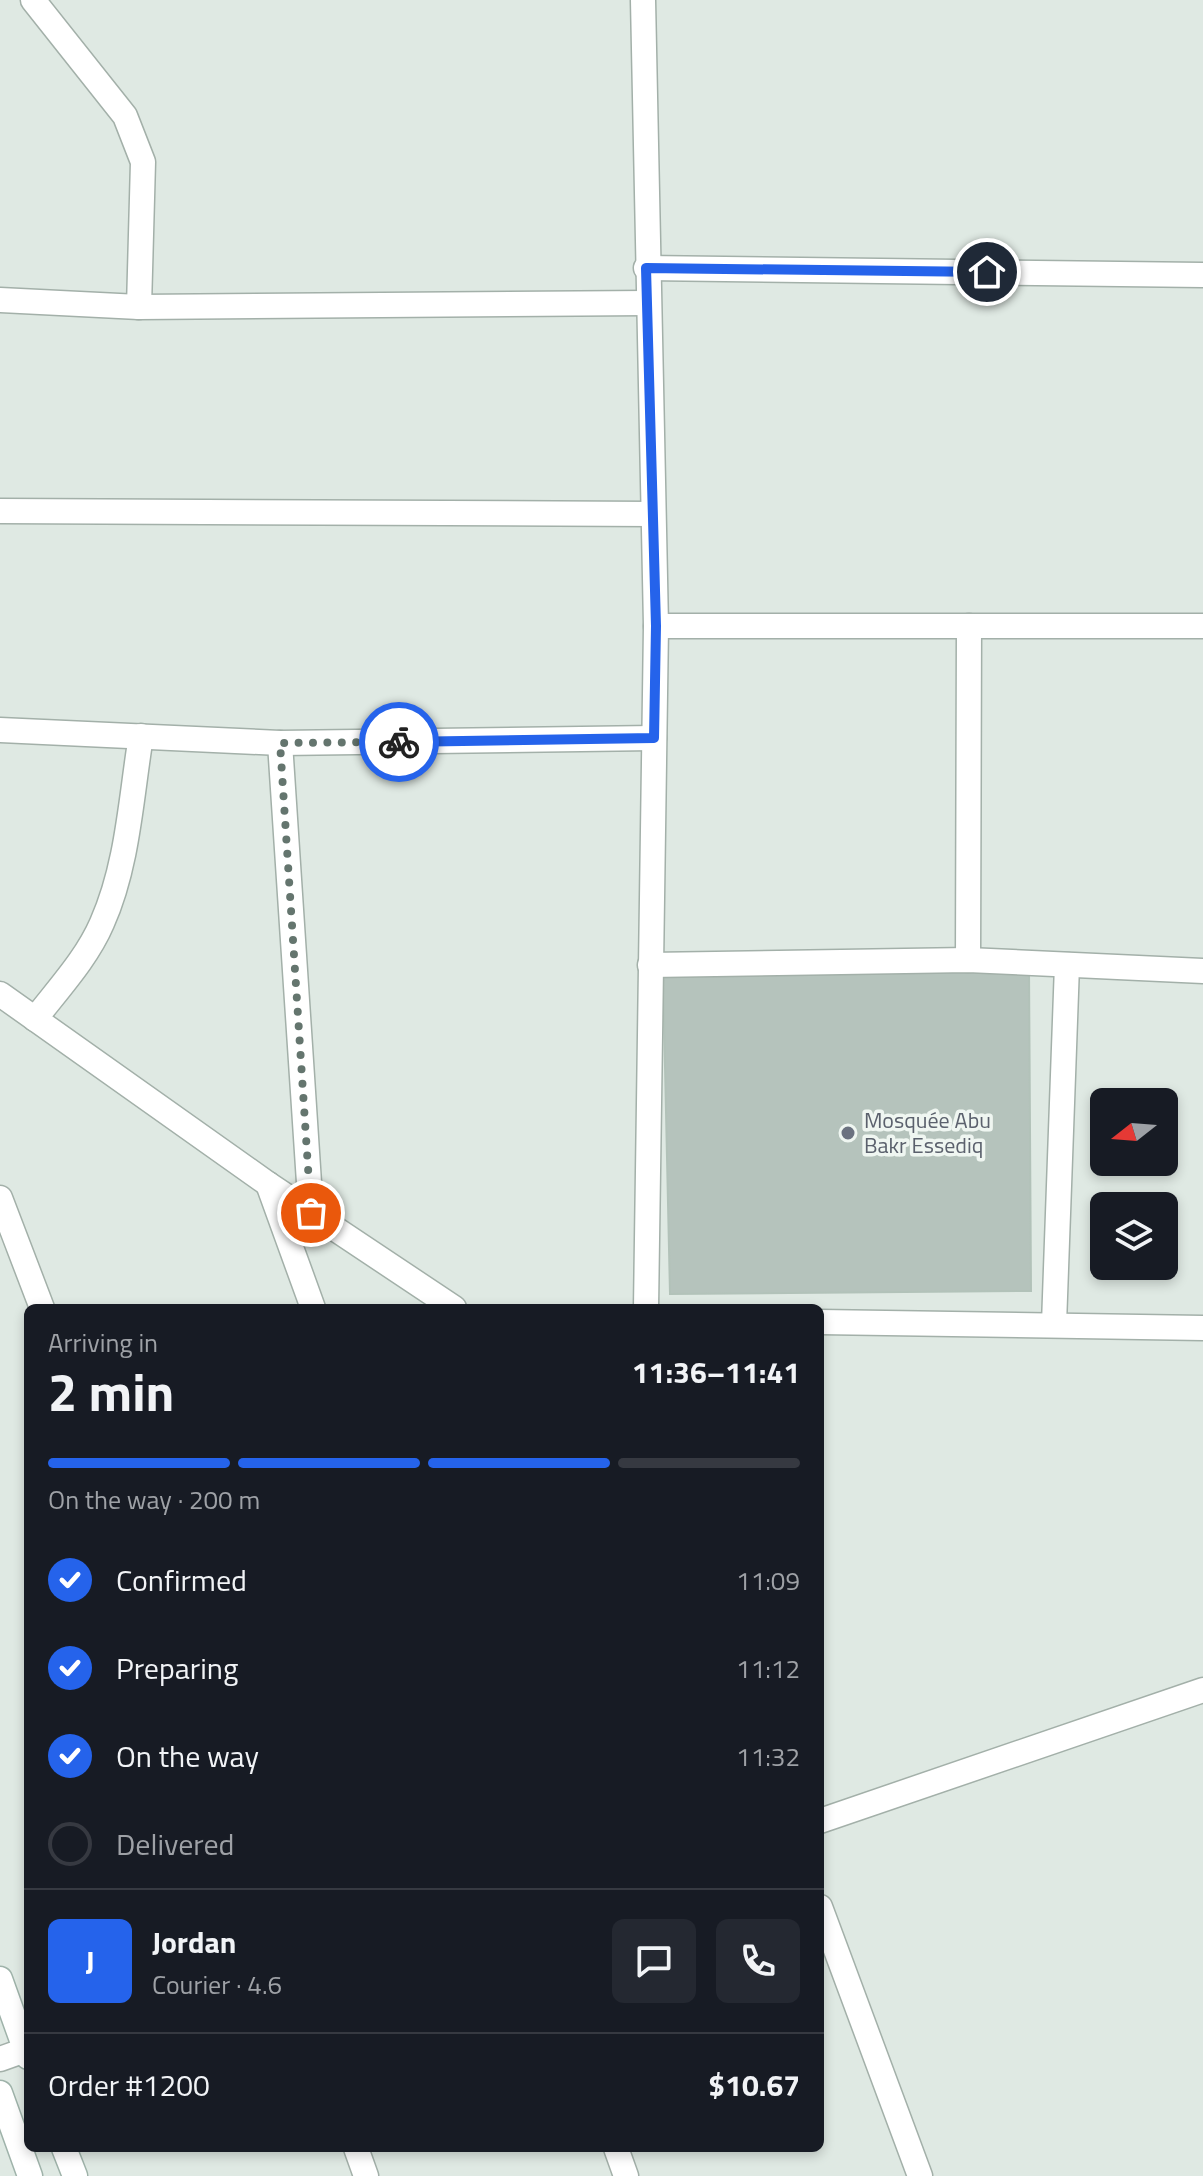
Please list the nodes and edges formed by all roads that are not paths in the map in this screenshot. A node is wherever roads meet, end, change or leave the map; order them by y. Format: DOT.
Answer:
graph roads {
  1 [pos="33,0"];
  2 [pos="643,0"];
  3 [pos="646,268"];
  4 [pos="1203,275"];
  5 [pos="0,300"];
  6 [pos="648,303"];
  7 [pos="139,307"];
  8 [pos="0,511"];
  9 [pos="653,514"];
  10 [pos="656,626"];
  11 [pos="969,626"];
  12 [pos="1203,626"];
  13 [pos="0,730"];
  14 [pos="141,736"];
  15 [pos="654,738"];
  16 [pos="280,743"];
  17 [pos="968,960"];
  18 [pos="650,965"];
  19 [pos="1067,965"];
  20 [pos="1203,971"];
  21 [pos="0,994"];
  22 [pos="35,1019"];
  23 [pos="268,1184"];
  24 [pos="0,1198"];
  25 [pos="311,1213"];
  26 [pos="40,1304"];
  27 [pos="312,1304"];
  28 [pos="448,1304"];
  29 [pos="646,1304"];
  30 [pos="824,1322"];
  31 [pos="1054,1324"];
  32 [pos="1203,1328"];
  33 [pos="1203,1690"];
  34 [pos="824,1820"];
  35 [pos="824,1918"];
  36 [pos="0,1979"];
  37 [pos="24,2044"];
  38 [pos="24,2053"];
  39 [pos="0,2059"];
  40 [pos="0,2093"];
  41 [pos="66,2152"];
  42 [pos="357,2152"];
  43 [pos="617,2152"];
  44 [pos="30,2176"];
  45 [pos="75,2176"];
  46 [pos="366,2176"];
  47 [pos="626,2176"];
  48 [pos="920,2176"];
  1 -- 7 [label="street"];
  2 -- 3 [label="street"];
  3 -- 4 [label="street"];
  3 -- 6 [label="street"];
  5 -- 7 [label="street"];
  6 -- 7 [label="street"];
  6 -- 9 [label="street"];
  8 -- 9 [label="street"];
  9 -- 10 [label="street"];
  10 -- 11 [label="street"];
  10 -- 15 [label="street"];
  11 -- 12 [label="street"];
  11 -- 17 [label="street"];
  13 -- 14 [label="street"];
  14 -- 16 [label="street"];
  14 -- 22 [label="street"];
  15 -- 16 [label="street"];
  15 -- 18 [label="street"];
  16 -- 25 [label="street"];
  17 -- 18 [label="street"];
  17 -- 19 [label="street"];
  18 -- 29 [label="street"];
  19 -- 20 [label="street"];
  19 -- 31 [label="street"];
  21 -- 22 [label="street"];
  22 -- 23 [label="street"];
  23 -- 25 [label="street"];
  23 -- 27 [label="street"];
  24 -- 26 [label="street"];
  25 -- 28 [label="street"];
  30 -- 31 [label="street"];
  31 -- 32 [label="street"];
  33 -- 34 [label="street"];
  35 -- 48 [label="street"];
  36 -- 37 [label="street"];
  38 -- 39 [label="street"];
  40 -- 44 [label="street"];
  41 -- 45 [label="street"];
  42 -- 46 [label="street"];
  43 -- 47 [label="street"];
}
